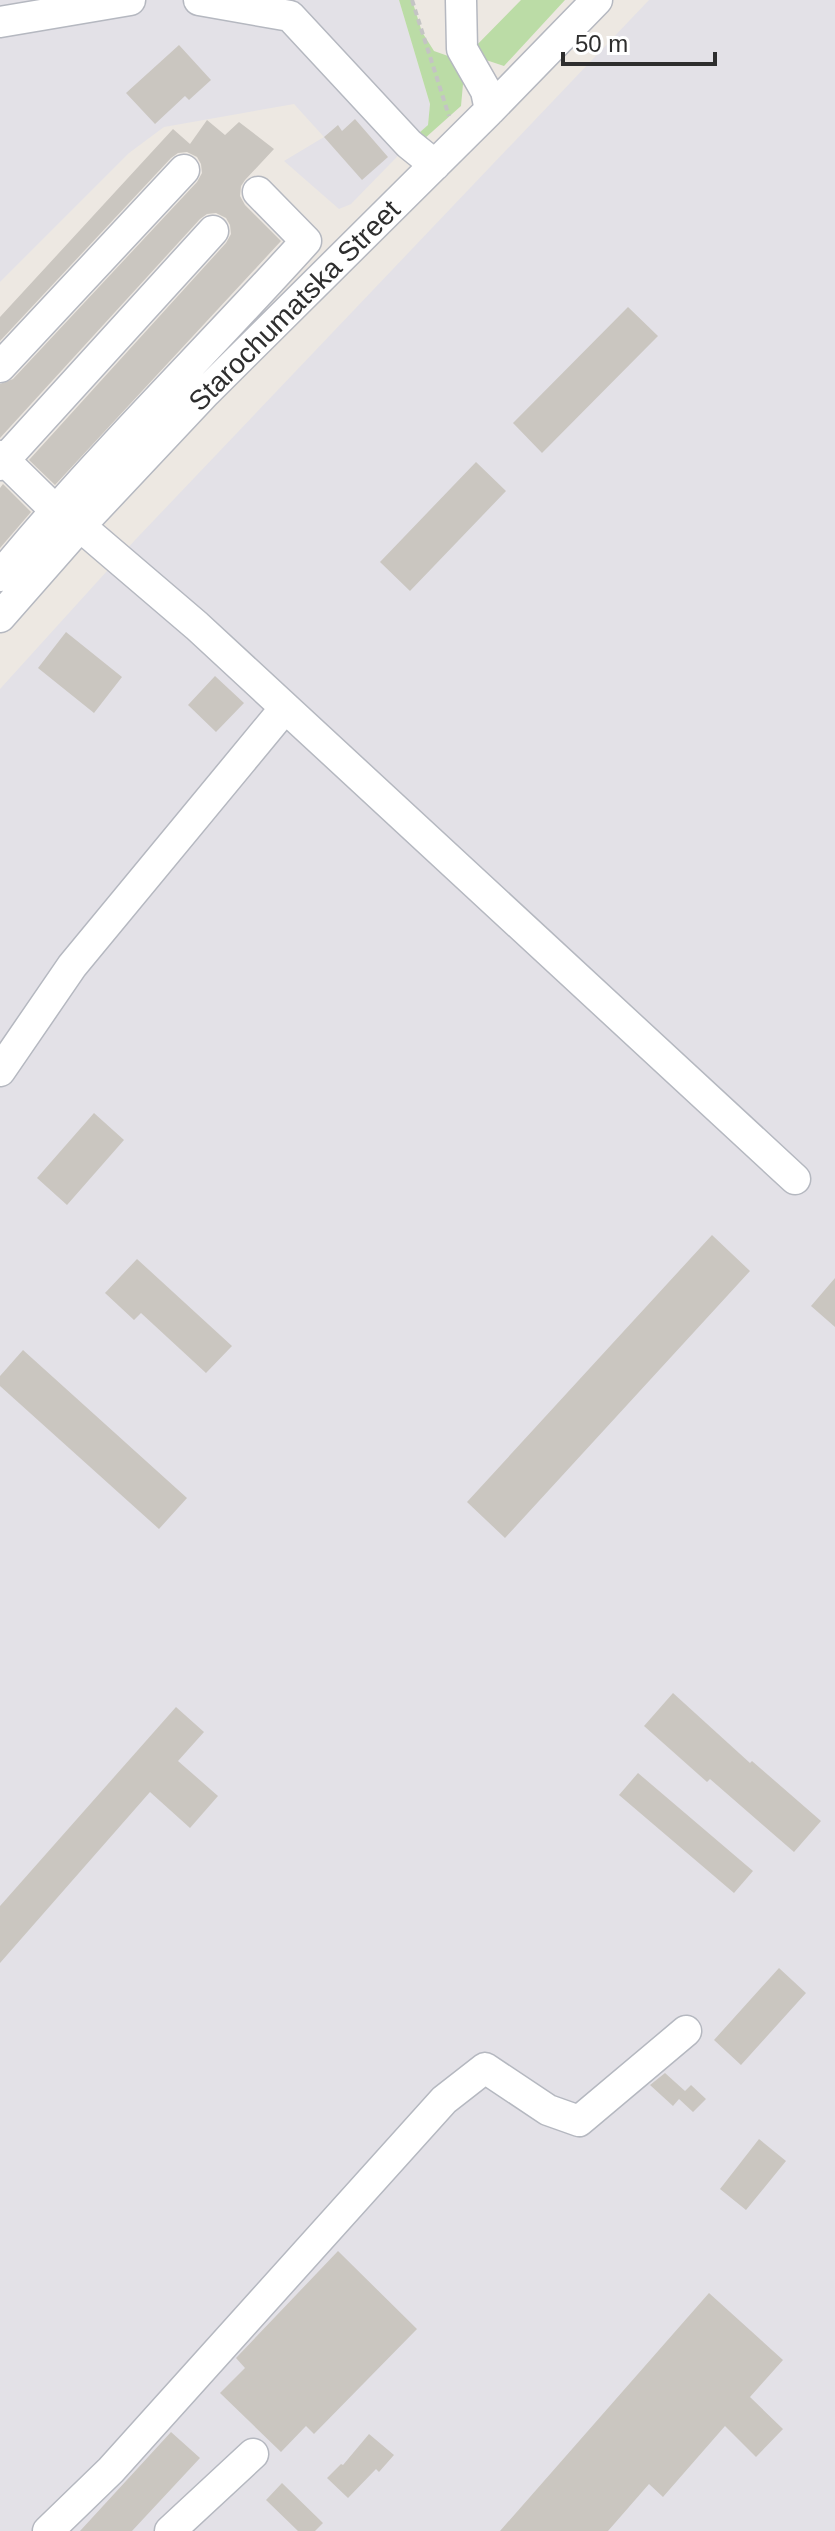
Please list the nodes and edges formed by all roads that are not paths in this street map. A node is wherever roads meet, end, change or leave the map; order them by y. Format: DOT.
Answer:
graph roads {
  1 [pos="130,0"];
  2 [pos="199,0"];
  3 [pos="461,0"];
  4 [pos="597,0"];
  5 [pos="0,22"];
  6 [pos="490,110"];
  7 [pos="435,165"];
  8 [pos="184,170"];
  9 [pos="258,192"];
  10 [pos="213,231"];
  11 [pos="0,367"];
  12 [pos="1,460"];
  13 [pos="54,509"];
  14 [pos="80,526"];
  15 [pos="0,576"];
  16 [pos="0,617"];
  17 [pos="285,708"];
  18 [pos="0,1071"];
  19 [pos="795,1179"];
  20 [pos="686,2031"];
  21 [pos="253,2454"];
  22 [pos="48,2531"];
  23 [pos="170,2531"];
  1 -- 5 [label="street"];
  2 -- 7 [label="street"];
  3 -- 6 [label="street"];
  4 -- 6 [label="street, Starochumatska Street"];
  6 -- 7 [label="street, Starochumatska Street"];
  7 -- 14 [label="street, Starochumatska Street"];
  8 -- 11 [label="street"];
  9 -- 13 [label="street"];
  10 -- 12 [label="street"];
  12 -- 13 [label="street"];
  13 -- 15 [label="street"];
  14 -- 16 [label="street, Starochumatska Street"];
  14 -- 17 [label="street"];
  17 -- 18 [label="street"];
  17 -- 19 [label="street"];
  20 -- 22 [label="street"];
  21 -- 23 [label="street"];
}
